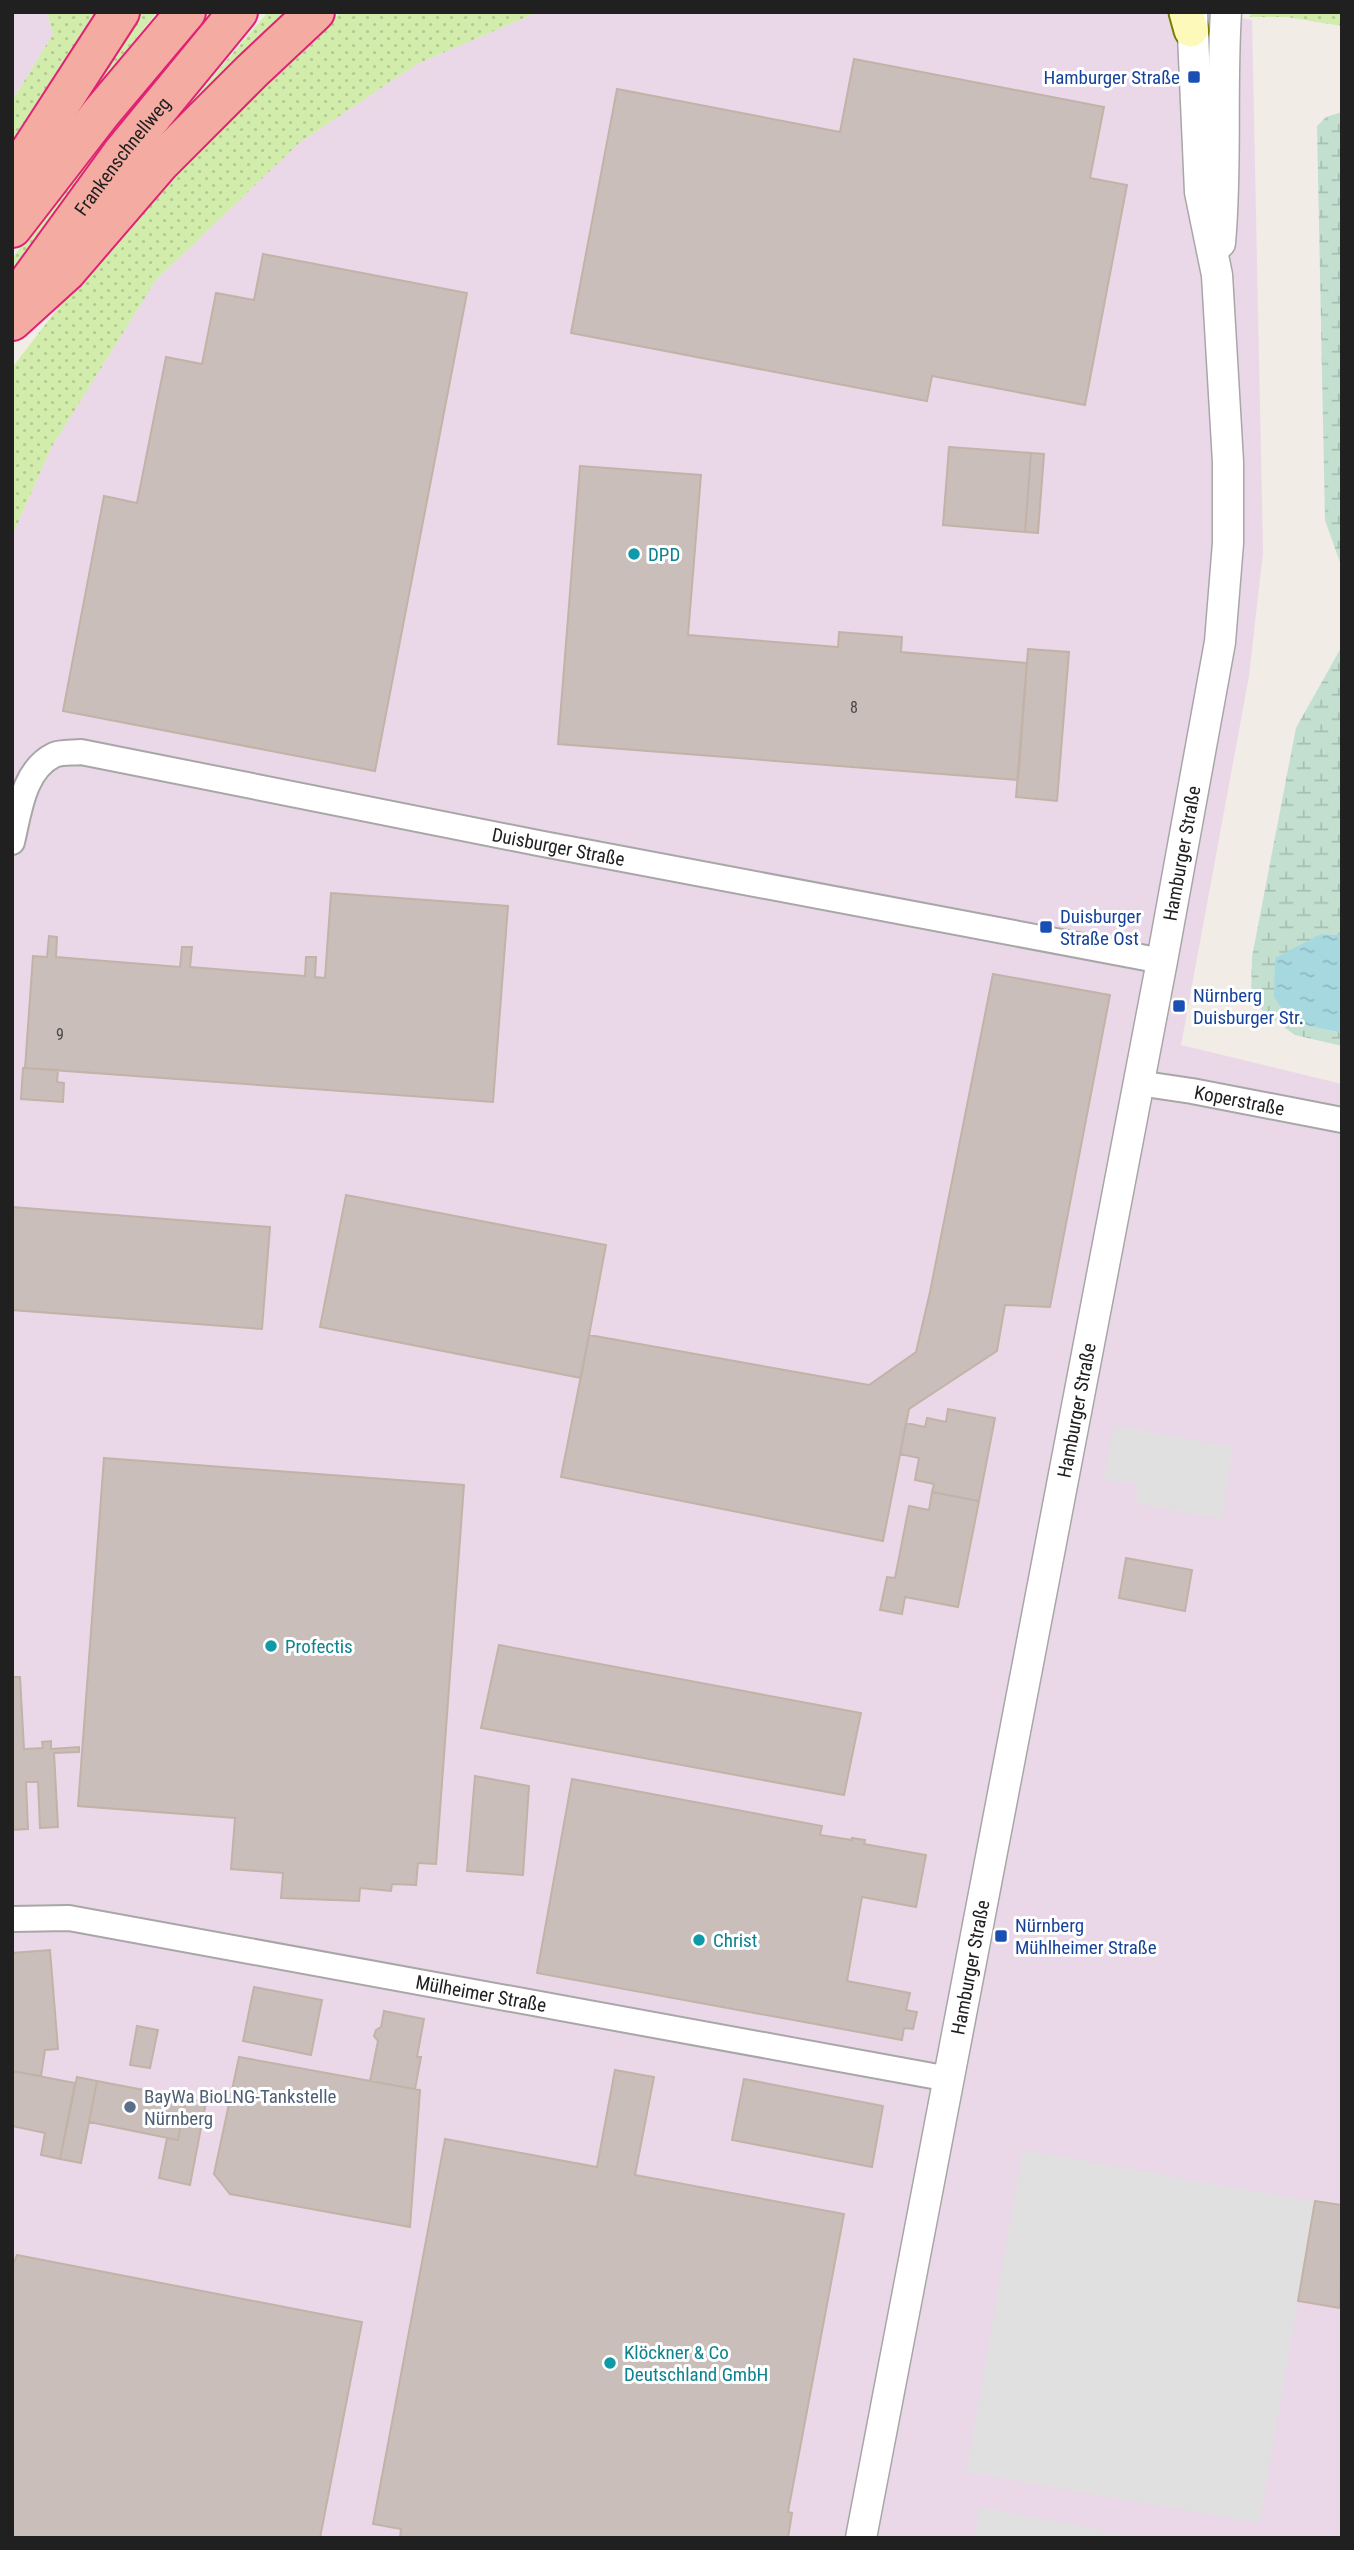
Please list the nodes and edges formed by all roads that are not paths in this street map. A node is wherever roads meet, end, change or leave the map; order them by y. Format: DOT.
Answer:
graph roads {
  1 [pos="120,12"];
  2 [pos="186,12"];
  3 [pos="238,12"];
  4 [pos="315,12"];
  5 [pos="1226,12"];
  6 [pos="1190,18"];
  7 [pos="1209,118"];
  8 [pos="12,179"];
  9 [pos="12,228"];
  10 [pos="12,306"];
  11 [pos="12,321"];
  12 [pos="12,842"];
  13 [pos="1162,961"];
  14 [pos="1138,1083"];
  15 [pos="1342,1121"];
  16 [pos="12,1919"];
  17 [pos="949,2079"];
  18 [pos="861,2538"];
  1 -- 8 [label="highway"];
  2 -- 9 [label="highway, Frankenschnellweg"];
  3 -- 10 [label="highway, Frankenschnellweg"];
  4 -- 11 [label="highway"];
  5 -- 7 [label="street, Hamburger Straße"];
  6 -- 7 [label="street, Hamburger Straße"];
  7 -- 13 [label="street, Hamburger Straße"];
  12 -- 13 [label="street, Duisburger Straße"];
  13 -- 14 [label="street, Hamburger Straße"];
  14 -- 15 [label="street, Koperstraße"];
  14 -- 17 [label="street, Hamburger Straße"];
  16 -- 17 [label="street, Mülheimer Straße"];
  17 -- 18 [label="street, Hamburger Straße"];
}
